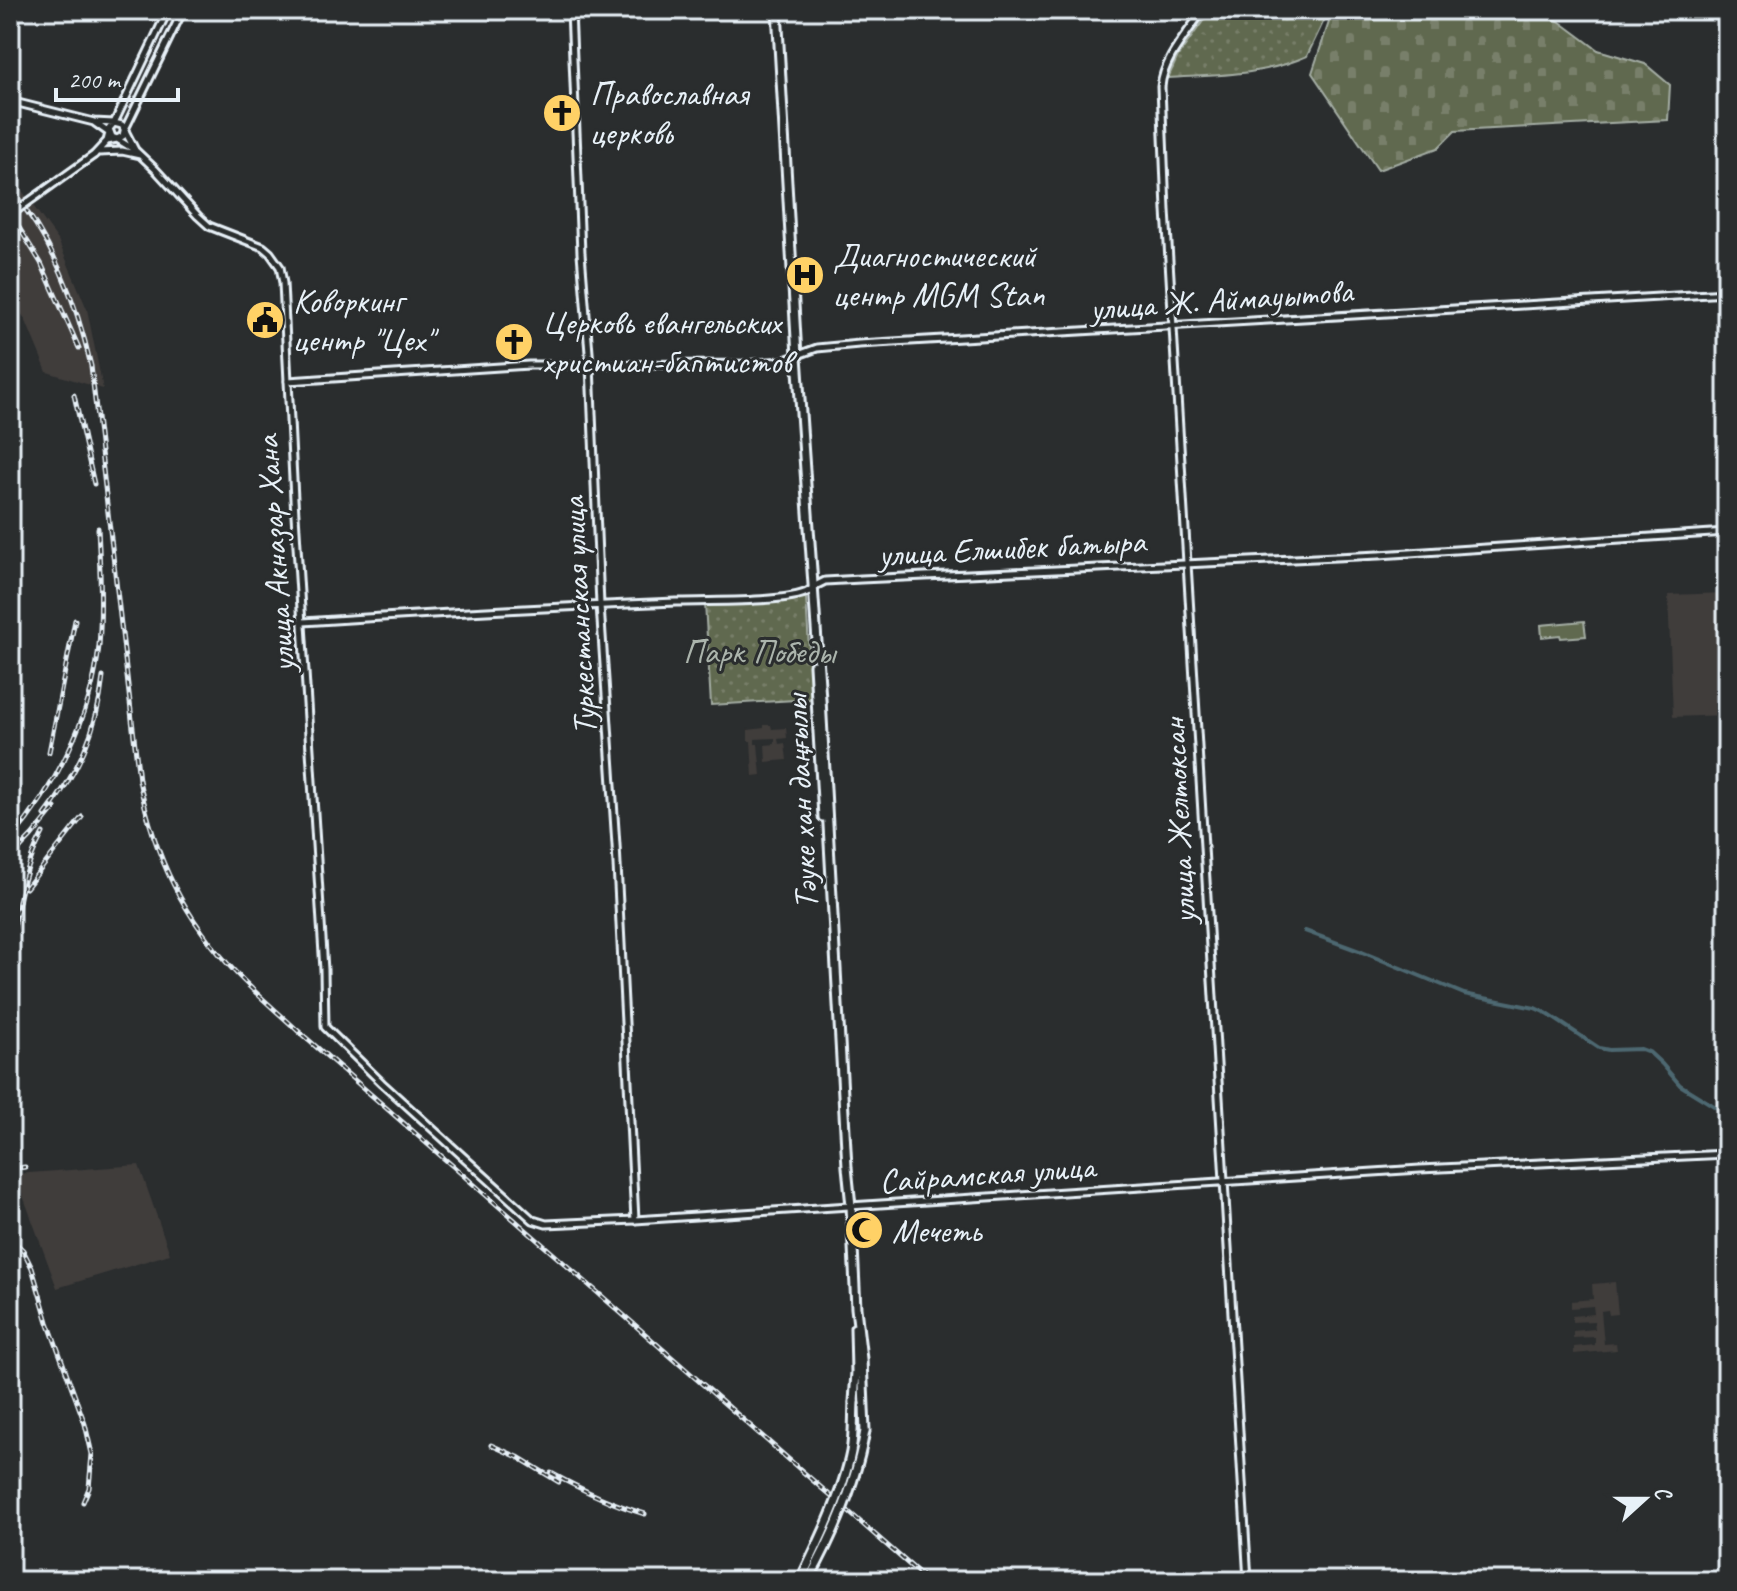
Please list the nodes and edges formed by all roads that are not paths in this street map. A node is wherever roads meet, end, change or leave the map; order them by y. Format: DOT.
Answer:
graph roads {
  1 [pos="168,10"];
  2 [pos="183,10"];
  3 [pos="571,10"];
  4 [pos="776,10"];
  5 [pos="1203,10"];
  6 [pos="1712,10"];
  7 [pos="1727,24"];
  8 [pos="10,101"];
  9 [pos="94,122"];
  10 [pos="114,123"];
  11 [pos="124,131"];
  12 [pos="109,133"];
  13 [pos="117,139"];
  14 [pos="107,141"];
  15 [pos="138,153"];
  16 [pos="96,154"];
  17 [pos="10,215"];
  18 [pos="1727,293"];
  19 [pos="1173,326"];
  20 [pos="796,356"];
  21 [pos="590,365"];
  22 [pos="288,381"];
  23 [pos="1727,532"];
  24 [pos="1187,563"];
  25 [pos="811,590"];
  26 [pos="600,605"];
  27 [pos="303,622"];
  28 [pos="325,1027"];
  29 [pos="1727,1154"];
  30 [pos="1224,1182"];
  31 [pos="849,1206"];
  32 [pos="635,1220"];
  33 [pos="800,1581"];
  34 [pos="808,1581"];
  35 [pos="1248,1581"];
  1 -- 10 [label="main road"];
  2 -- 11 [label="main road"];
  3 -- 21 [label="main road, Туркестанская улица"];
  4 -- 20 [label="main road, Тәуке хан даңғылы"];
  4 -- 20 [label="main road, Тәуке хан даңғылы"];
  5 -- 19 [label="main road, улица Желтоксан"];
  6 -- 7 [label="main road"];
  8 -- 9 [label="main road"];
  9 -- 10 [label="main road"];
  9 -- 12 [label="main road"];
  10 -- 11 [label="main road"];
  10 -- 12 [label="main road"];
  11 -- 13 [label="main road"];
  11 -- 15 [label="main road, улица Акназар Хана"];
  12 -- 13 [label="main road"];
  12 -- 14 [label="main road"];
  13 -- 14 [label="main road"];
  13 -- 15 [label="main road, улица Акназар Хана"];
  14 -- 16 [label="main road"];
  15 -- 16 [label="main road"];
  15 -- 22 [label="main road, улица Акназар Хана"];
  16 -- 17 [label="main road, bridge"];
  18 -- 19 [label="main road, улица Ж. Аймауытова"];
  19 -- 20 [label="main road, улица Ж. Аймауытова"];
  19 -- 24 [label="main road, улица Желтоксан"];
  20 -- 21 [label="main road, улица Ж. Аймауытова"];
  20 -- 25 [label="main road, Тәуке хан даңғылы"];
  21 -- 22 [label="main road, улица Ж. Аймауытова"];
  21 -- 26 [label="main road, Туркестанская улица"];
  22 -- 27 [label="main road, улица Акназар Хана"];
  23 -- 24 [label="main road, улица Елшибек батыра"];
  24 -- 25 [label="main road, улица Елшибек батыра"];
  24 -- 30 [label="main road, улица Желтоксан"];
  25 -- 26 [label="main road, улица Елшибек батыра"];
  25 -- 31 [label="main road, Тәуке хан даңғылы"];
  26 -- 27 [label="main road, улица Елшибек батыра"];
  26 -- 32 [label="main road, Туркестанская улица"];
  27 -- 28 [label="main road, улица Акназар Хана"];
  28 -- 32 [label="main road, Сайрамская улица"];
  29 -- 30 [label="main road, Сайрамская улица"];
  30 -- 31 [label="main road, Сайрамская улица"];
  30 -- 35 [label="main road, улица Желтоксан"];
  31 -- 32 [label="main road, Сайрамская улица"];
  31 -- 33 [label="main road, Тәуке хан даңғылы, bridge"];
  31 -- 34 [label="main road, Тәуке хан даңғылы, bridge"];
}
